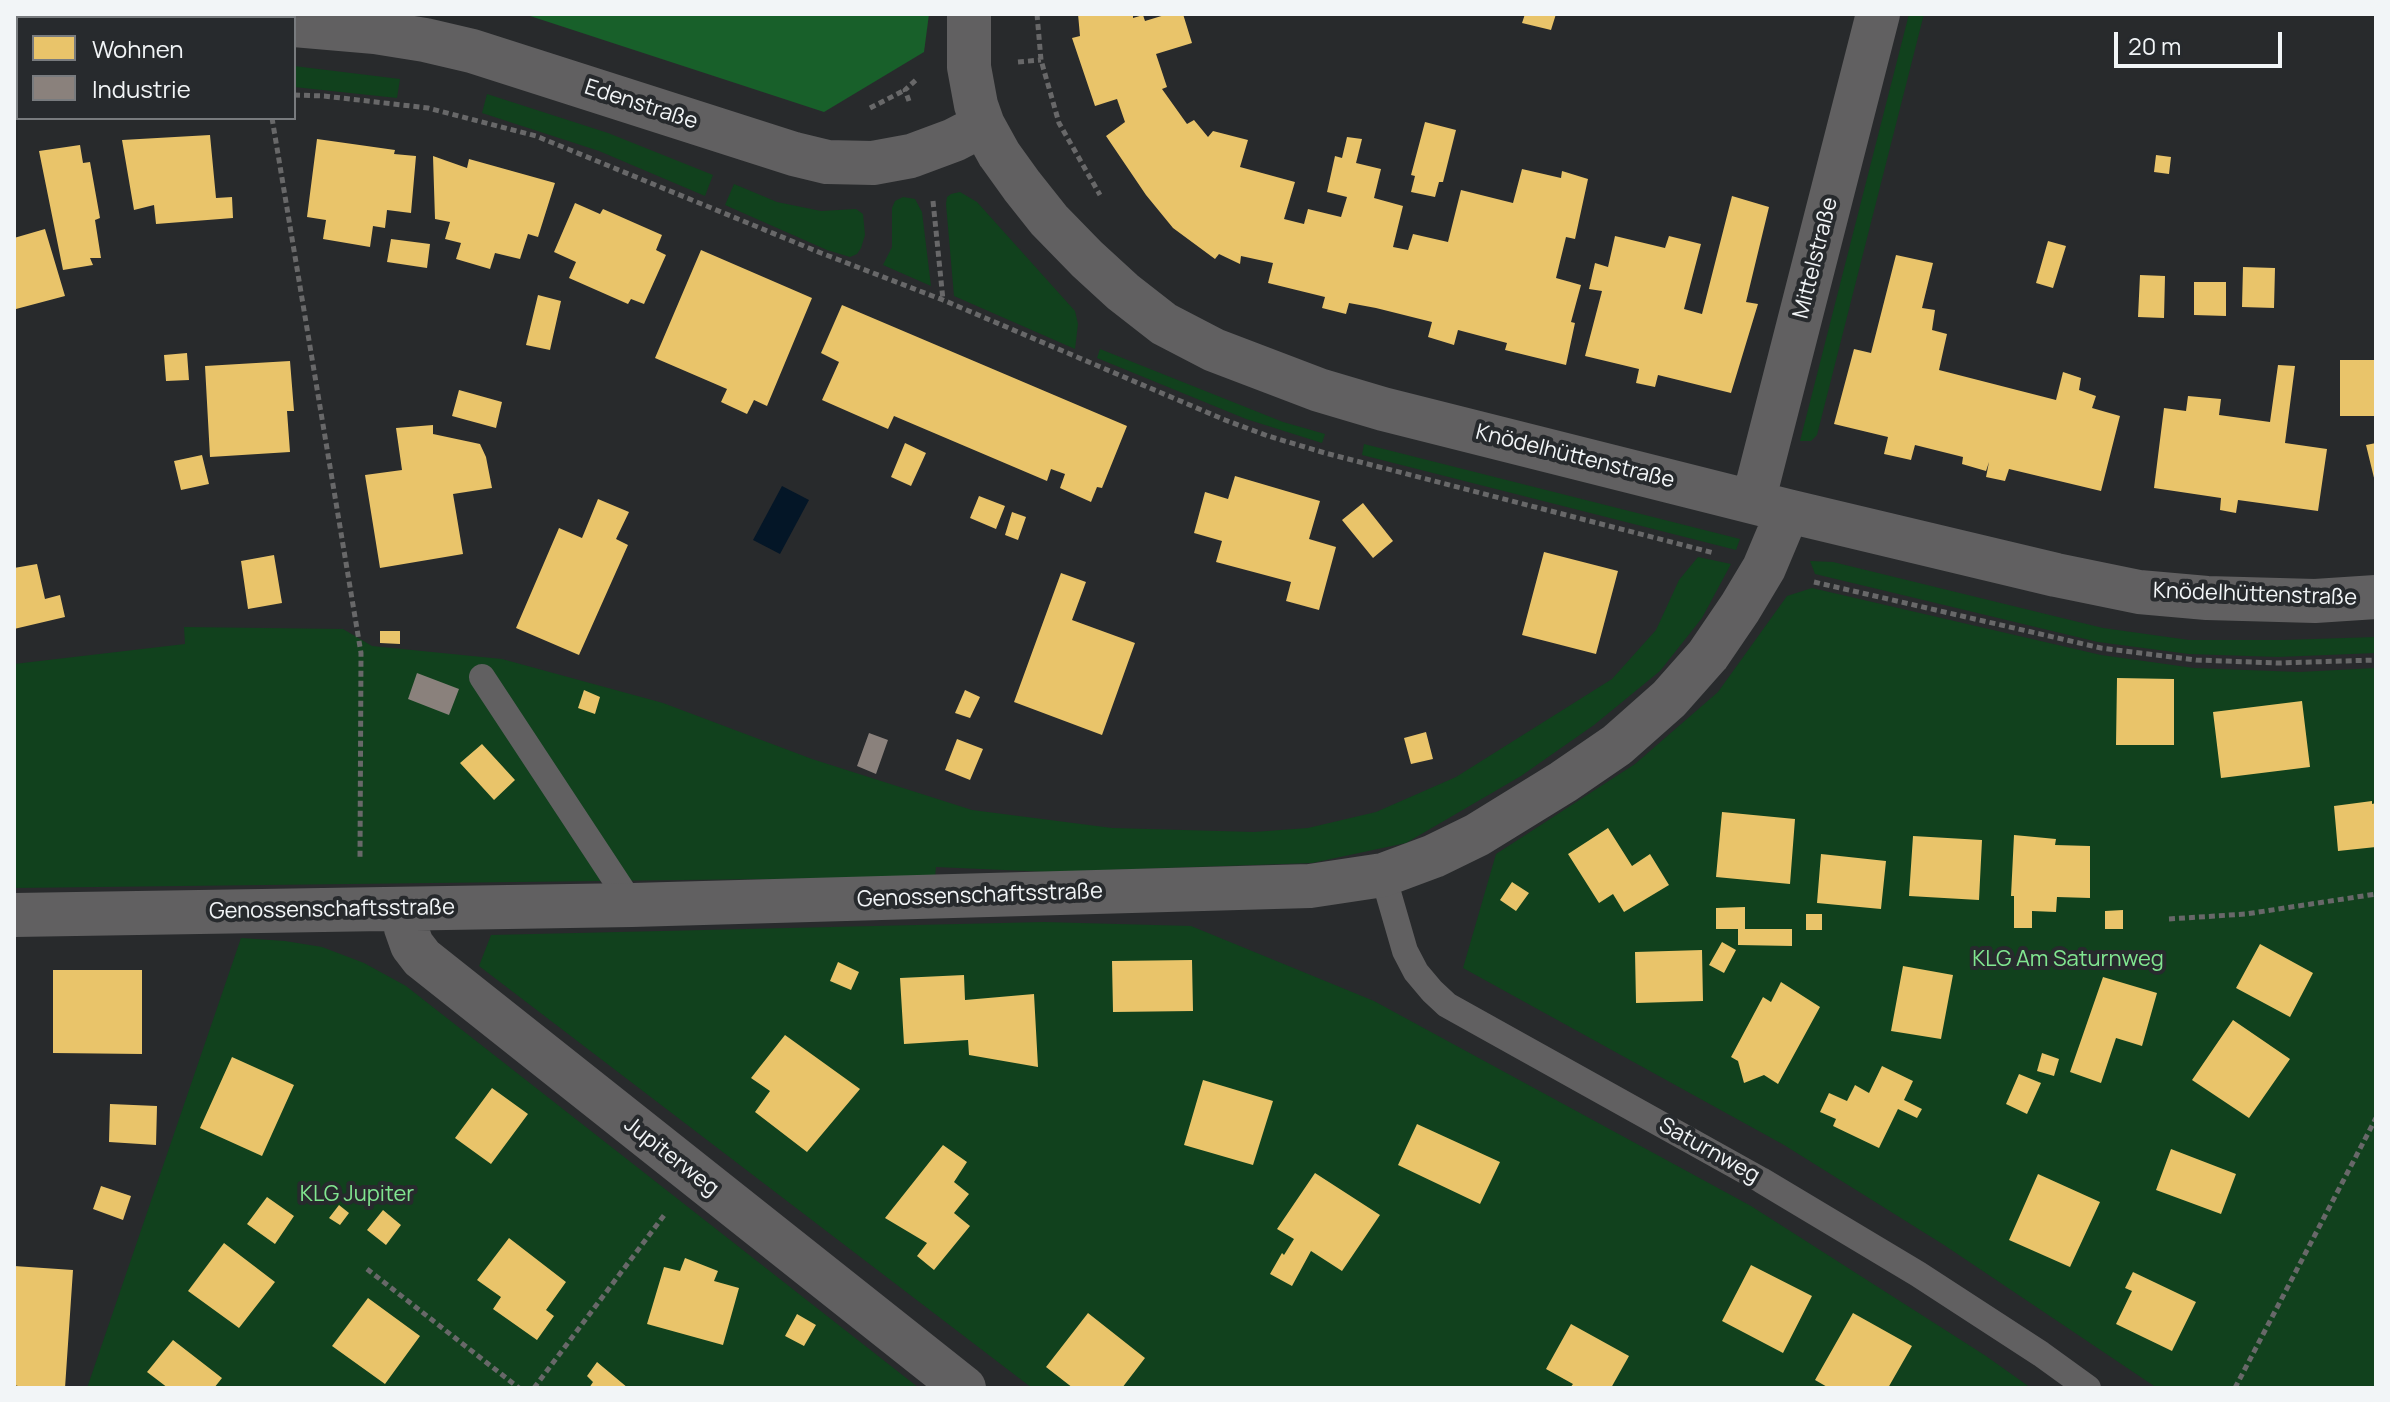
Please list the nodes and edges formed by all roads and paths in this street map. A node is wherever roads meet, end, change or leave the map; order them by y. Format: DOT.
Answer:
graph roads {
  1 [pos="969,14"];
  2 [pos="1037,14"];
  3 [pos="1878,14"];
  4 [pos="296,25"];
  5 [pos="296,95"];
  6 [pos="272,120"];
  7 [pos="983,125"];
  8 [pos="932,190"];
  9 [pos="1102,198"];
  10 [pos="1770,506"];
  11 [pos="1806,579"];
  12 [pos="2376,597"];
  13 [pos="2376,660"];
  14 [pos="482,677"];
  15 [pos="1383,875"];
  16 [pos="2376,894"];
  17 [pos="632,905"];
  18 [pos="359,909"];
  19 [pos="403,909"];
  20 [pos="14,915"];
  21 [pos="2169,919"];
  22 [pos="2376,1118"];
  23 [pos="695,1175"];
  24 [pos="367,1269"];
  25 [pos="519,1388"];
  26 [pos="534,1388"];
  27 [pos="964,1388"];
  28 [pos="2088,1388"];
  29 [pos="2235,1388"];
  1 -- 7 [label="street, Knödelhüttenstraße"];
  2 -- 9 [label="path"];
  3 -- 10 [label="street, Mittelstraße"];
  4 -- 7 [label="street, Edenstraße"];
  5 -- 8 [label="path"];
  6 -- 18 [label="path"];
  7 -- 10 [label="street, Knödelhüttenstraße"];
  10 -- 12 [label="street, Knödelhüttenstraße"];
  10 -- 15 [label="street, Genossenschaftsstraße"];
  11 -- 13 [label="path"];
  14 -- 17 [label="lane"];
  15 -- 17 [label="street, Genossenschaftsstraße"];
  15 -- 28 [label="lane, Saturnweg"];
  16 -- 21 [label="path"];
  17 -- 19 [label="street, Genossenschaftsstraße"];
  18 -- 19 [label="street, Genossenschaftsstraße"];
  18 -- 20 [label="street, Genossenschaftsstraße"];
  19 -- 23 [label="street, Jupiterweg"];
  22 -- 29 [label="path"];
  23 -- 26 [label="path"];
  23 -- 27 [label="street, Jupiterweg"];
  24 -- 25 [label="path"];
}
